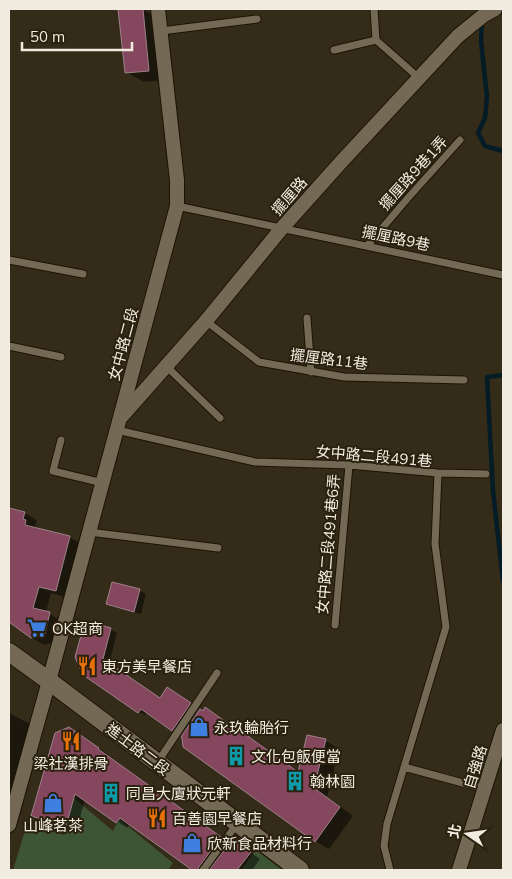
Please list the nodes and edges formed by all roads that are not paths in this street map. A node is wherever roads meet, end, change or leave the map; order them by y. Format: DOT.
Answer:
graph roads {
  1 [pos="158,9"];
  2 [pos="374,9"];
  3 [pos="495,9"];
  4 [pos="257,19"];
  5 [pos="161,32"];
  6 [pos="376,40"];
  7 [pos="334,50"];
  8 [pos="419,78"];
  9 [pos="460,140"];
  10 [pos="177,206"];
  11 [pos="282,228"];
  12 [pos="367,246"];
  13 [pos="9,260"];
  14 [pos="83,274"];
  15 [pos="503,275"];
  16 [pos="306,318"];
  17 [pos="206,320"];
  18 [pos="9,346"];
  19 [pos="61,357"];
  20 [pos="166,366"];
  21 [pos="311,372"];
  22 [pos="464,380"];
  23 [pos="220,418"];
  24 [pos="118,424"];
  25 [pos="61,440"];
  26 [pos="349,465"];
  27 [pos="438,473"];
  28 [pos="486,474"];
  29 [pos="102,483"];
  30 [pos="89,532"];
  31 [pos="218,548"];
  32 [pos="336,625"];
  33 [pos="9,652"];
  34 [pos="217,673"];
  35 [pos="49,681"];
  36 [pos="503,730"];
  37 [pos="157,763"];
  38 [pos="404,767"];
  39 [pos="485,789"];
  40 [pos="237,823"];
  41 [pos="9,825"];
  42 [pos="203,870"];
  43 [pos="300,870"];
  44 [pos="390,870"];
  45 [pos="459,870"];
  1 -- 5 [label="street, 女中路二段"];
  2 -- 6 [label="lane"];
  3 -- 8 [label="street, 擺厘路"];
  4 -- 5 [label="lane"];
  5 -- 10 [label="street, 女中路二段"];
  6 -- 7 [label="lane"];
  6 -- 8 [label="lane"];
  8 -- 11 [label="street, 擺厘路"];
  9 -- 12 [label="lane, 擺厘路9巷1弄"];
  10 -- 11 [label="lane, 擺厘路9巷"];
  10 -- 24 [label="street, 女中路二段"];
  11 -- 12 [label="lane, 擺厘路9巷"];
  11 -- 17 [label="street, 擺厘路"];
  12 -- 15 [label="lane, 擺厘路9巷"];
  13 -- 14 [label="lane"];
  16 -- 21 [label="lane"];
  17 -- 20 [label="street, 擺厘路"];
  17 -- 21 [label="lane, 擺厘路11巷"];
  18 -- 19 [label="lane"];
  20 -- 23 [label="lane"];
  20 -- 24 [label="street, 擺厘路"];
  21 -- 22 [label="lane, 擺厘路11巷"];
  24 -- 26 [label="lane, 女中路二段491巷"];
  24 -- 29 [label="street, 女中路二段"];
  25 -- 29 [label="lane"];
  26 -- 27 [label="lane, 女中路二段491巷"];
  26 -- 32 [label="lane, 女中路二段491巷6弄"];
  27 -- 28 [label="lane"];
  27 -- 38 [label="lane, 女中路二段491巷"];
  29 -- 30 [label="street, 女中路二段"];
  30 -- 31 [label="lane"];
  30 -- 35 [label="street, 女中路二段"];
  33 -- 35 [label="street, 進士路二段"];
  34 -- 37 [label="lane"];
  35 -- 37 [label="street, 進士路二段"];
  35 -- 41 [label="street, 女中路二段"];
  36 -- 39 [label="street, 自強路"];
  37 -- 40 [label="street, 進士路二段"];
  38 -- 39 [label="lane"];
  38 -- 44 [label="lane, 女中路二段491巷"];
  39 -- 45 [label="street, 自強路"];
  40 -- 42 [label="lane"];
  40 -- 43 [label="street, 進士路二段"];
}
